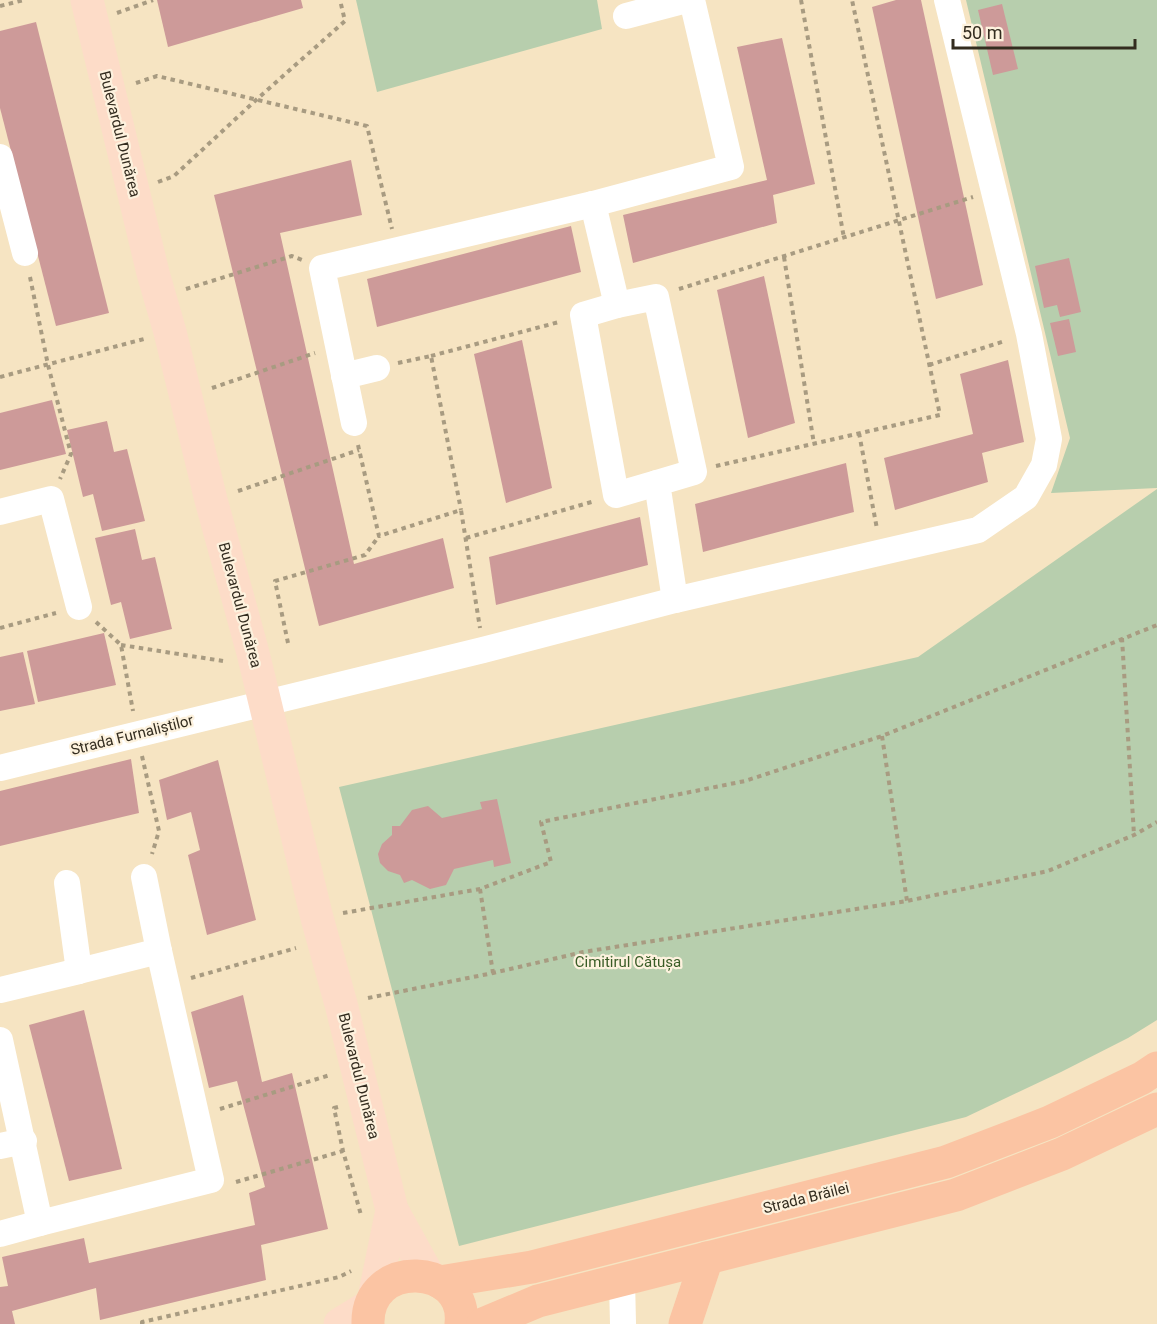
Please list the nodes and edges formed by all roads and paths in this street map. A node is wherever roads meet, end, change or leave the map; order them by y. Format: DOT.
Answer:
graph roads {
  1 [pos="24,0"];
  2 [pos="153,0"];
  3 [pos="340,0"];
  4 [pos="687,0"];
  5 [pos="692,0"];
  6 [pos="801,0"];
  7 [pos="852,0"];
  8 [pos="947,0"];
  9 [pos="0,6"];
  10 [pos="90,11"];
  11 [pos="626,16"];
  12 [pos="110,93"];
  13 [pos="256,100"];
  14 [pos="0,157"];
  15 [pos="134,190"];
  16 [pos="993,190"];
  17 [pos="593,204"];
  18 [pos="899,220"];
  19 [pos="844,238"];
  20 [pos="397,250"];
  21 [pos="24,253"];
  22 [pos="784,256"];
  23 [pos="322,268"];
  24 [pos="160,297"];
  25 [pos="656,297"];
  26 [pos="617,305"];
  27 [pos="583,315"];
  28 [pos="170,332"];
  29 [pos="1029,334"];
  30 [pos="338,346"];
  31 [pos="431,356"];
  32 [pos="48,364"];
  33 [pos="930,365"];
  34 [pos="377,368"];
  35 [pos="344,376"];
  36 [pos="0,377"];
  37 [pos="185,396"];
  38 [pos="354,423"];
  39 [pos="859,433"];
  40 [pos="814,444"];
  41 [pos="359,450"];
  42 [pos="694,472"];
  43 [pos="657,483"];
  44 [pos="616,495"];
  45 [pos="51,499"];
  46 [pos="212,500"];
  47 [pos="461,510"];
  48 [pos="0,512"];
  49 [pos="379,536"];
  50 [pos="466,538"];
  51 [pos="882,554"];
  52 [pos="675,600"];
  53 [pos="79,607"];
  54 [pos="1157,625"];
  55 [pos="0,628"];
  56 [pos="1122,638"];
  57 [pos="288,643"];
  58 [pos="121,645"];
  59 [pos="483,650"];
  60 [pos="223,661"];
  61 [pos="265,702"];
  62 [pos="882,736"];
  63 [pos="0,768"];
  64 [pos="1157,822"];
  65 [pos="1134,835"];
  66 [pos="144,877"];
  67 [pos="67,883"];
  68 [pos="480,889"];
  69 [pos="907,901"];
  70 [pos="321,929"];
  71 [pos="159,951"];
  72 [pos="79,971"];
  73 [pos="493,973"];
  74 [pos="167,985"];
  75 [pos="0,990"];
  76 [pos="341,1004"];
  77 [pos="0,1040"];
  78 [pos="357,1067"];
  79 [pos="1157,1068"];
  80 [pos="365,1100"];
  81 [pos="1157,1109"];
  82 [pos="197,1116"];
  83 [pos="12,1144"];
  84 [pos="343,1150"];
  85 [pos="212,1180"];
  86 [pos="377,1213"];
  87 [pos="40,1223"];
  88 [pos="0,1234"];
  89 [pos="707,1258"];
  90 [pos="356,1268"];
  91 [pos="434,1279"];
  92 [pos="622,1279"];
  93 [pos="371,1309"];
  94 [pos="142,1324"];
  95 [pos="339,1324"];
  96 [pos="461,1324"];
  97 [pos="483,1324"];
  98 [pos="623,1324"];
  99 [pos="685,1324"];
  1 -- 9 [label="path"];
  2 -- 10 [label="path"];
  3 -- 13 [label="path"];
  4 -- 11 [label="street"];
  5 -- 17 [label="street"];
  6 -- 19 [label="path"];
  7 -- 18 [label="path"];
  8 -- 16 [label="street, Strada Furnaliștilor"];
  10 -- 12 [label="main road, Bulevardul Dunărea"];
  12 -- 13 [label="path"];
  12 -- 15 [label="main road, Bulevardul Dunărea"];
  13 -- 15 [label="path"];
  13 -- 20 [label="path"];
  14 -- 21 [label="street"];
  15 -- 24 [label="main road, Bulevardul Dunărea"];
  16 -- 18 [label="path"];
  16 -- 29 [label="street, Strada Furnaliștilor"];
  17 -- 20 [label="street"];
  17 -- 26 [label="street"];
  18 -- 19 [label="path"];
  18 -- 33 [label="path"];
  19 -- 22 [label="path"];
  20 -- 23 [label="street"];
  21 -- 32 [label="path"];
  22 -- 25 [label="path"];
  22 -- 40 [label="path"];
  23 -- 24 [label="path"];
  23 -- 30 [label="street"];
  24 -- 28 [label="main road, Bulevardul Dunărea"];
  25 -- 26 [label="street"];
  25 -- 42 [label="street"];
  26 -- 27 [label="street"];
  27 -- 31 [label="path"];
  27 -- 44 [label="street"];
  28 -- 32 [label="path"];
  28 -- 37 [label="main road, Bulevardul Dunărea"];
  29 -- 33 [label="path"];
  29 -- 51 [label="street, Strada Furnaliștilor"];
  30 -- 35 [label="street"];
  30 -- 37 [label="path"];
  31 -- 34 [label="path"];
  31 -- 47 [label="path"];
  32 -- 36 [label="path"];
  32 -- 45 [label="path"];
  33 -- 39 [label="path"];
  34 -- 35 [label="street"];
  35 -- 38 [label="street"];
  37 -- 46 [label="main road, Bulevardul Dunărea"];
  38 -- 41 [label="path"];
  39 -- 40 [label="path"];
  39 -- 51 [label="path"];
  40 -- 42 [label="path"];
  41 -- 46 [label="path"];
  41 -- 49 [label="path"];
  42 -- 43 [label="street"];
  43 -- 44 [label="street"];
  43 -- 52 [label="street"];
  44 -- 50 [label="path"];
  45 -- 48 [label="street"];
  45 -- 53 [label="street"];
  46 -- 61 [label="main road, Bulevardul Dunărea"];
  47 -- 49 [label="path"];
  47 -- 50 [label="path"];
  49 -- 57 [label="path"];
  50 -- 59 [label="path"];
  51 -- 52 [label="street, Strada Furnaliștilor"];
  52 -- 59 [label="street, Strada Furnaliștilor"];
  53 -- 55 [label="path"];
  54 -- 56 [label="path"];
  56 -- 62 [label="path"];
  56 -- 65 [label="path"];
  58 -- 60 [label="path"];
  59 -- 61 [label="street, Strada Furnaliștilor"];
  61 -- 63 [label="street, Strada Furnaliștilor"];
  61 -- 70 [label="main road, Bulevardul Dunărea"];
  62 -- 68 [label="path"];
  62 -- 69 [label="path"];
  64 -- 65 [label="path"];
  65 -- 69 [label="path"];
  66 -- 71 [label="street"];
  67 -- 72 [label="street"];
  68 -- 70 [label="path"];
  68 -- 73 [label="path"];
  69 -- 73 [label="path"];
  70 -- 74 [label="path"];
  70 -- 76 [label="main road, Bulevardul Dunărea"];
  71 -- 72 [label="street"];
  71 -- 74 [label="street"];
  72 -- 75 [label="street"];
  73 -- 76 [label="path"];
  74 -- 82 [label="street"];
  76 -- 78 [label="main road, Bulevardul Dunărea"];
  77 -- 83 [label="street"];
  78 -- 80 [label="main road, Bulevardul Dunărea"];
  78 -- 82 [label="path"];
  79 -- 91 [label="highway, Strada Brăilei"];
  80 -- 84 [label="path"];
  80 -- 86 [label="main road, Bulevardul Dunărea"];
  81 -- 89 [label="highway"];
  82 -- 85 [label="street"];
  83 -- 87 [label="street"];
  84 -- 85 [label="path"];
  84 -- 86 [label="path"];
  85 -- 87 [label="street"];
  86 -- 91 [label="main road, Bulevardul Dunărea"];
  86 -- 93 [label="main road, Bulevardul Dunărea"];
  87 -- 88 [label="street"];
  89 -- 92 [label="highway"];
  89 -- 99 [label="highway"];
  90 -- 94 [label="path"];
  91 -- 93 [label="highway, Strada Brăilei"];
  91 -- 96 [label="highway"];
  92 -- 97 [label="highway"];
  92 -- 98 [label="street"];
  93 -- 95 [label="main road, Strada Brăilei"];
}
